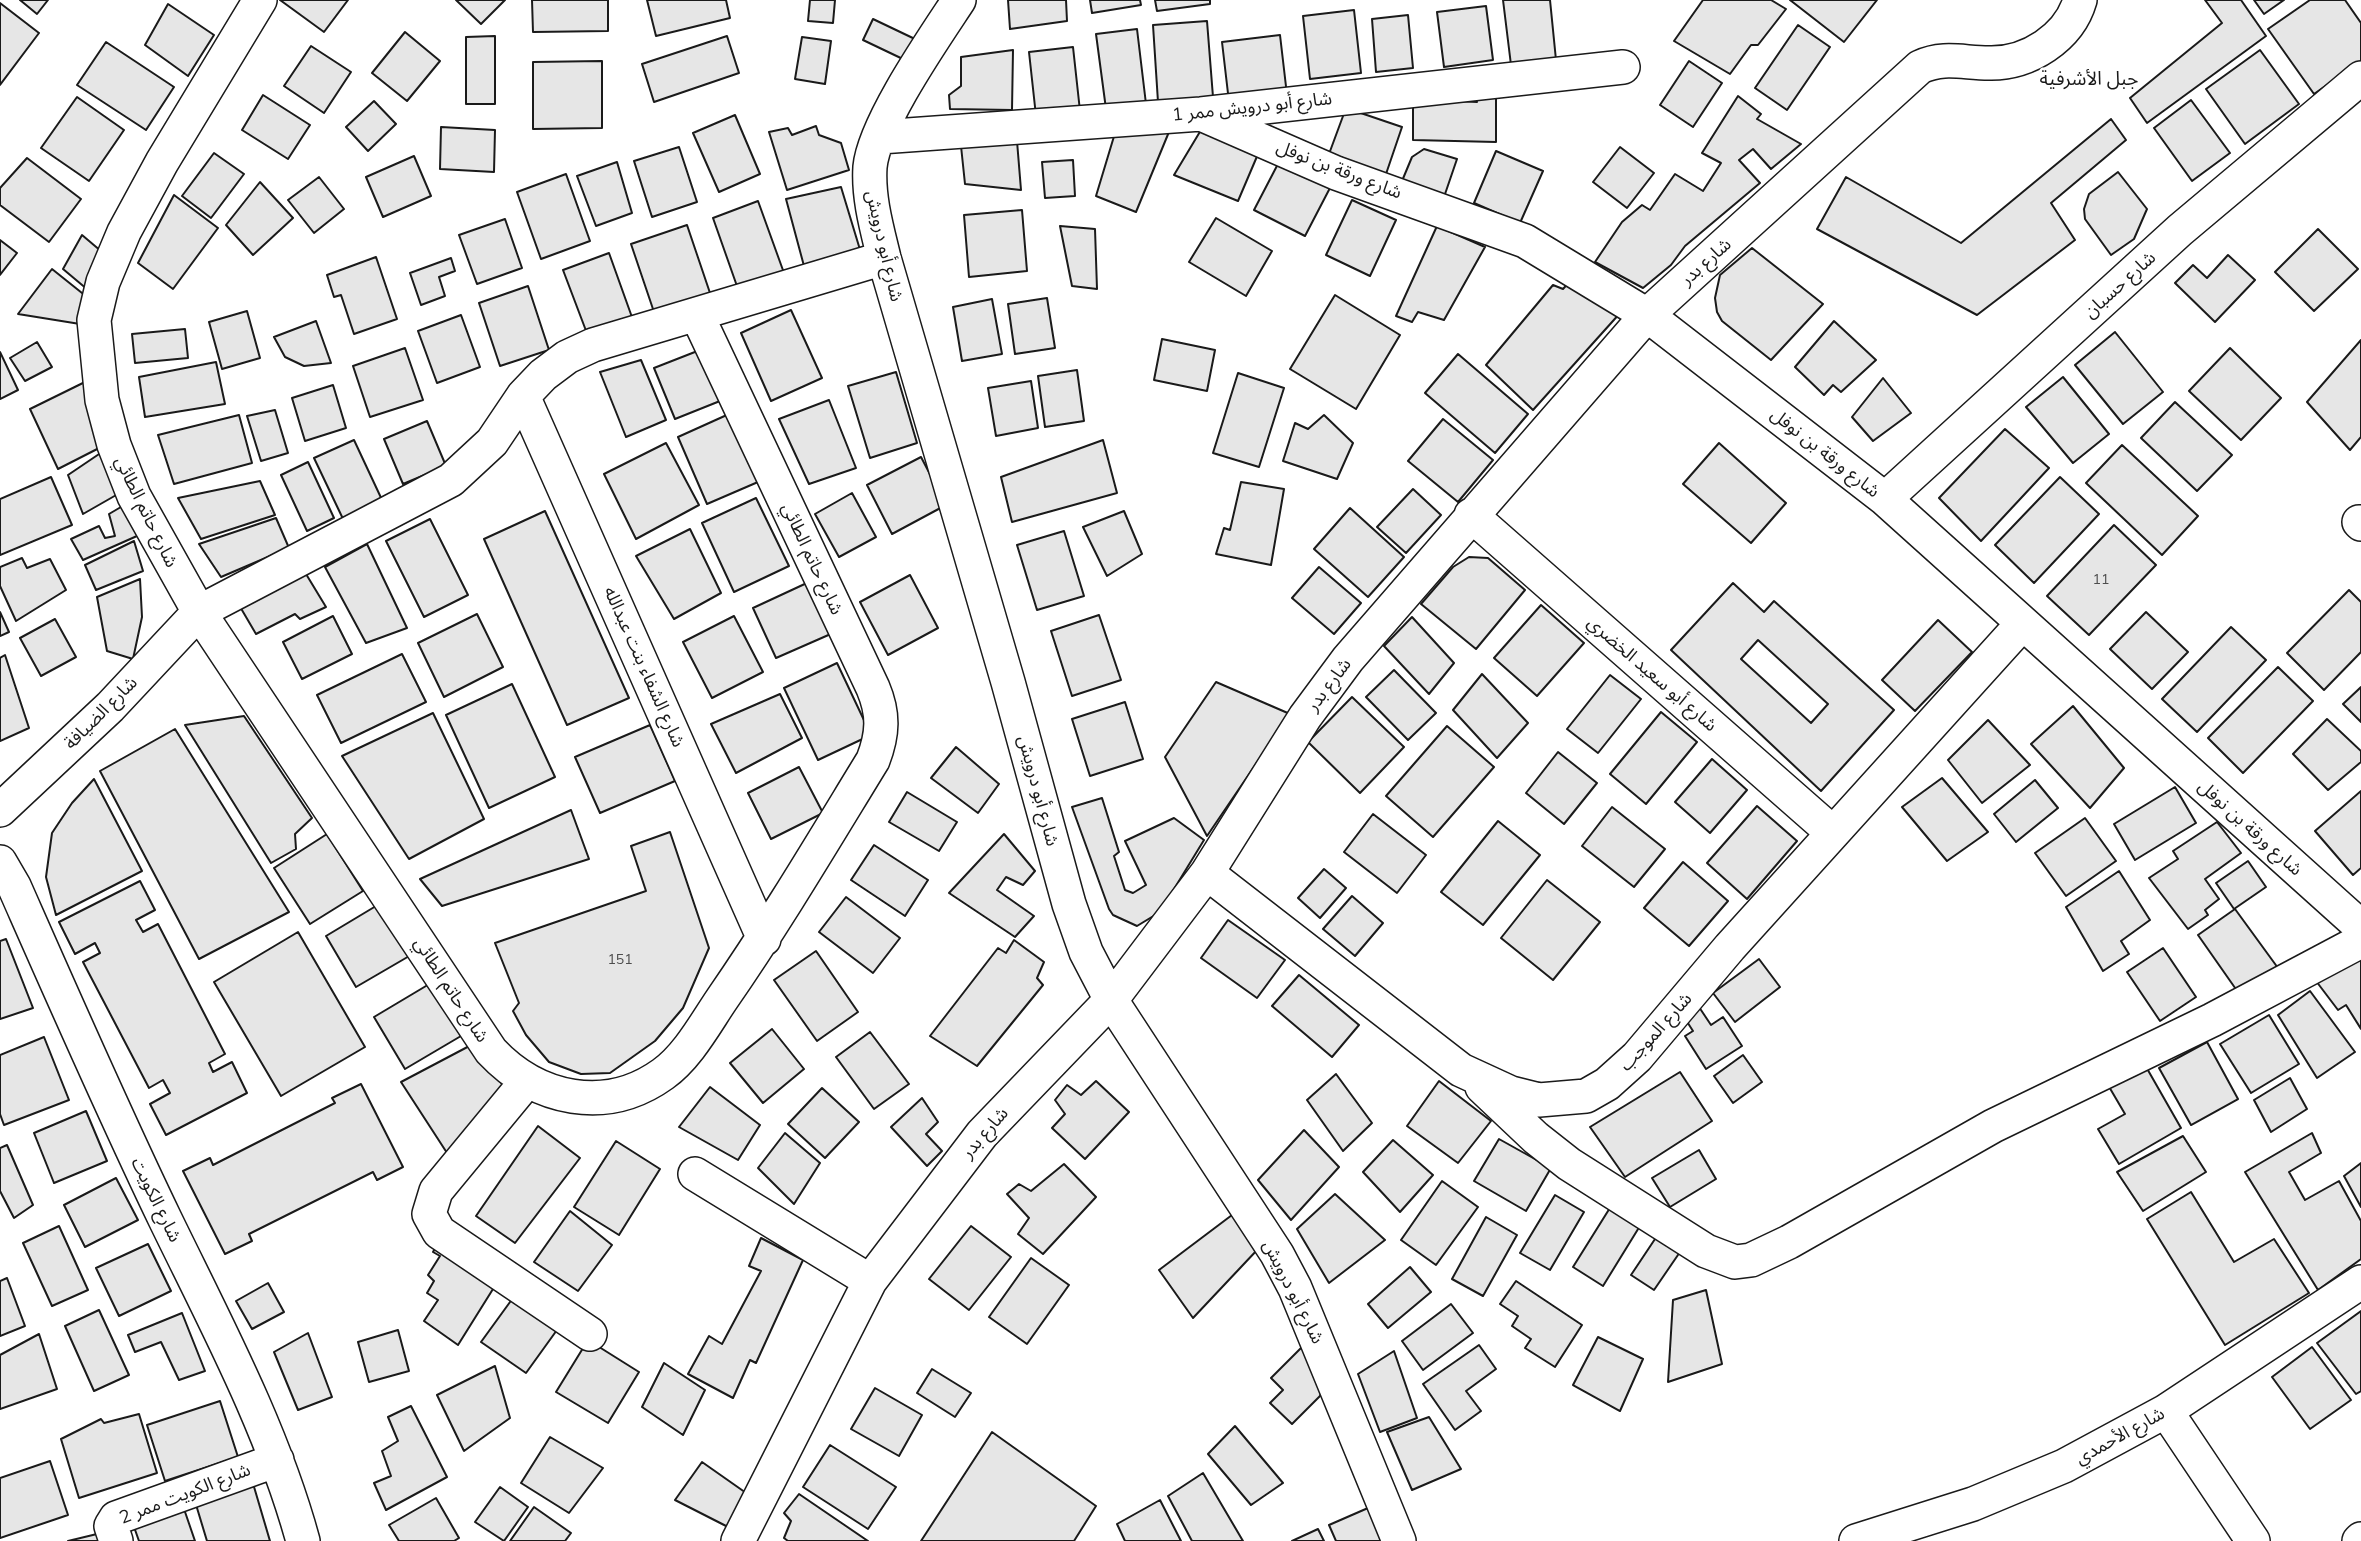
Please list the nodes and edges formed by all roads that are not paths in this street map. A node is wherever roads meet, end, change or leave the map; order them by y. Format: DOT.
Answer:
graph roads {
  1 [pos="260,0"];
  2 [pos="959,0"];
  3 [pos="2080,0"];
  4 [pos="1623,67"];
  5 [pos="2361,78"];
  6 [pos="1201,114"];
  7 [pos="880,137"];
  8 [pos="884,258"];
  9 [pos="697,315"];
  10 [pos="1647,315"];
  11 [pos="523,396"];
  12 [pos="1885,499"];
  13 [pos="1471,515"];
  14 [pos="199,612"];
  15 [pos="2023,623"];
  16 [pos="0,810"];
  17 [pos="1833,833"];
  18 [pos="0,862"];
  19 [pos="1207,873"];
  20 [pos="2361,926"];
  21 [pos="764,939"];
  22 [pos="2361,941"];
  23 [pos="1111,1000"];
  24 [pos="1461,1070"];
  25 [pos="526,1082"];
  26 [pos="695,1174"];
  27 [pos="870,1281"];
  28 [pos="2361,1282"];
  29 [pos="590,1334"];
  30 [pos="2166,1411"];
  31 [pos="277,1460"];
  32 [pos="116,1541"];
  33 [pos="303,1541"];
  34 [pos="738,1541"];
  35 [pos="1399,1541"];
  36 [pos="1856,1541"];
  37 [pos="2253,1541"];
  1 -- 14 [label="street, شارع حاتم الطائي"];
  2 -- 7 [label="street, شارع أبو درويش"];
  3 -- 10 [label="street, شارع بدر"];
  4 -- 6 [label="street, شارع أبو درويش ممر 1"];
  5 -- 12 [label="street, شارع حسبان"];
  6 -- 7 [label="street, شارع أبو درويش ممر 1"];
  6 -- 10 [label="street, شارع ورقة بن نوفل"];
  7 -- 8 [label="street, شارع أبو درويش"];
  8 -- 9 [label="street, شارع الضيافة"];
  8 -- 23 [label="street, شارع أبو درويش"];
  9 -- 11 [label="street, شارع الضيافة"];
  9 -- 21 [label="street, شارع حاتم الطائي"];
  10 -- 12 [label="street, شارع ورقة بن نوفل"];
  10 -- 13 [label="street, شارع بدر"];
  11 -- 14 [label="street, شارع الضيافة"];
  11 -- 21 [label="street, شارع الشفاء بنت عبدالله"];
  12 -- 15 [label="street, شارع ورقة بن نوفل"];
  13 -- 17 [label="street, شارع أبو سعيد الخضري"];
  13 -- 19 [label="street, شارع بدر"];
  14 -- 16 [label="street, شارع الضيافة"];
  14 -- 25 [label="street, شارع حاتم الطائي"];
  15 -- 17 [label="street, شارع الموجب"];
  15 -- 20 [label="street, شارع ورقة بن نوفل"];
  17 -- 24 [label="street, شارع الموجب"];
  18 -- 31 [label="street, شارع الكويت"];
  19 -- 23 [label="street, شارع بدر"];
  19 -- 24 [label="street, شارع الموجب"];
  21 -- 25 [label="street, شارع حاتم الطائي"];
  22 -- 24 [label="street"];
  23 -- 27 [label="street, شارع بدر"];
  23 -- 35 [label="street, شارع أبو درويش"];
  25 -- 29 [label="street"];
  26 -- 27 [label="street"];
  27 -- 34 [label="street, شارع بدر"];
  28 -- 30 [label="street, شارع الأحمدي"];
  30 -- 36 [label="street, شارع الأحمدي"];
  30 -- 37 [label="street"];
  31 -- 32 [label="street, شارع الكويت ممر 2"];
  31 -- 33 [label="street, شارع الكويت"];
}
